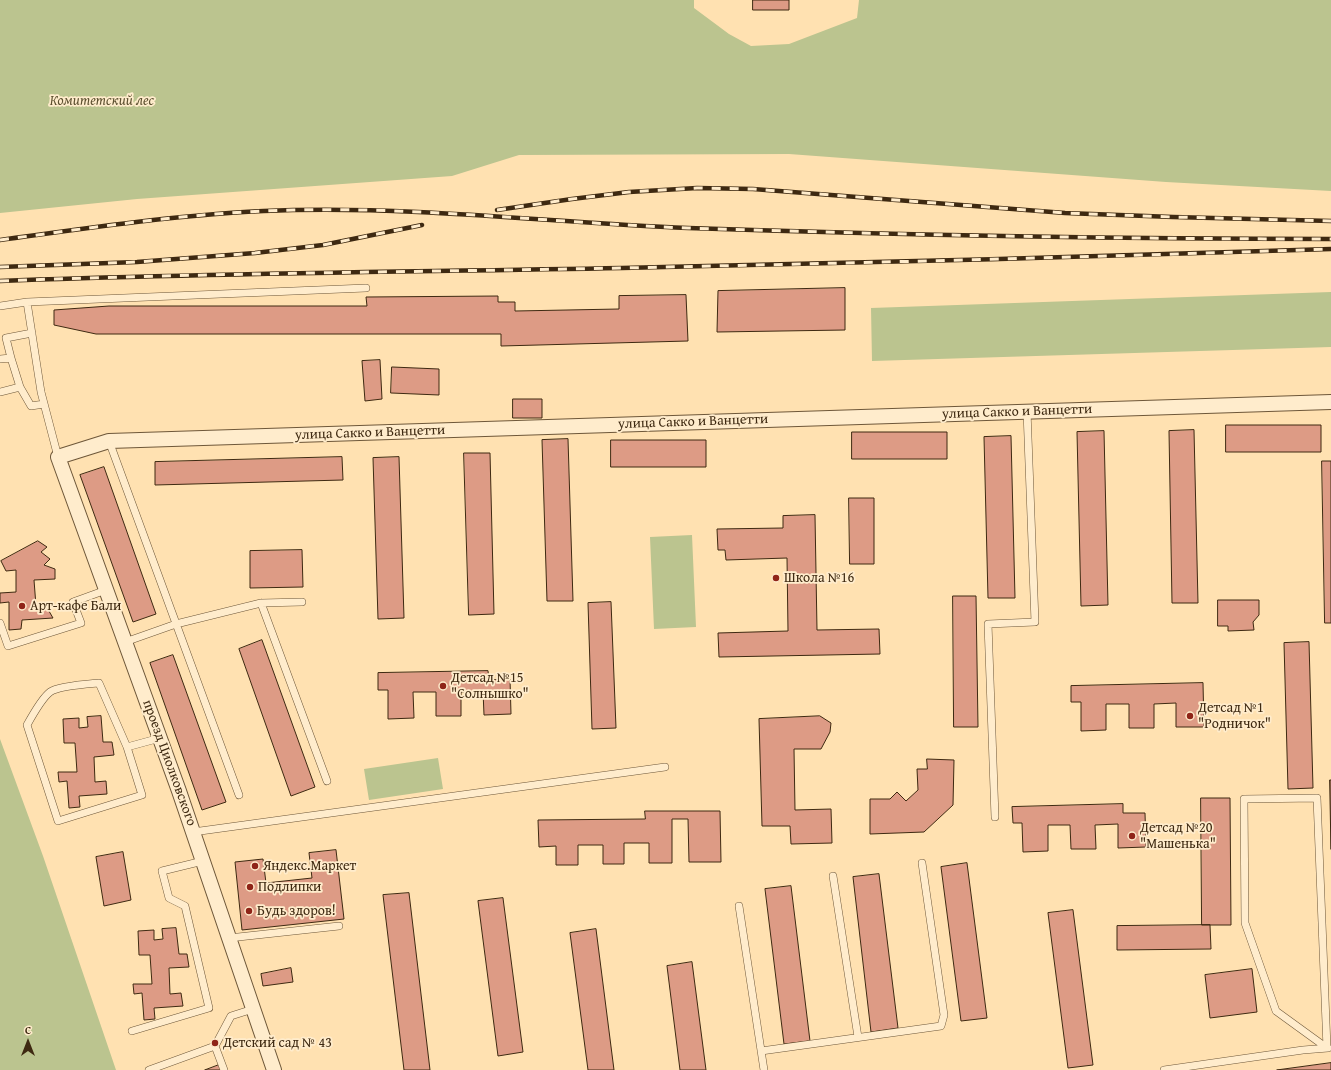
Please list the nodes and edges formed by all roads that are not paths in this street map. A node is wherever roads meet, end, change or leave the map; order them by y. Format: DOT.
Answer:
graph roads {
  1 [pos="366,288"];
  2 [pos="27,302"];
  3 [pos="0,306"];
  4 [pos="32,333"];
  5 [pos="11,358"];
  6 [pos="0,360"];
  7 [pos="20,386"];
  8 [pos="0,392"];
  9 [pos="1331,402"];
  10 [pos="44,404"];
  11 [pos="1027,411"];
  12 [pos="109,441"];
  13 [pos="58,457"];
  14 [pos="106,590"];
  15 [pos="302,602"];
  16 [pos="262,603"];
  17 [pos="0,623"];
  18 [pos="176,624"];
  19 [pos="125,642"];
  20 [pos="160,738"];
  21 [pos="127,747"];
  22 [pos="665,767"];
  23 [pos="327,781"];
  24 [pos="239,795"];
  25 [pos="995,817"];
  26 [pos="193,832"];
  27 [pos="203,861"];
  28 [pos="922,863"];
  29 [pos="833,876"];
  30 [pos="739,906"];
  31 [pos="339,926"];
  32 [pos="229,938"];
  33 [pos="254,1009"];
  34 [pos="132,1031"];
  35 [pos="858,1037"];
  36 [pos="215,1046"];
  37 [pos="1329,1048"];
  38 [pos="761,1051"];
  39 [pos="149,1070"];
  40 [pos="224,1070"];
  41 [pos="274,1070"];
  42 [pos="764,1070"];
  43 [pos="1164,1070"];
  1 -- 2 [label="lane"];
  2 -- 3 [label="lane"];
  2 -- 4 [label="lane"];
  4 -- 5 [label="lane"];
  4 -- 10 [label="lane"];
  5 -- 6 [label="lane"];
  5 -- 7 [label="lane"];
  7 -- 8 [label="lane"];
  7 -- 10 [label="lane"];
  9 -- 11 [label="street, улица Сакко и Ванцетти"];
  10 -- 13 [label="lane"];
  11 -- 12 [label="street, улица Сакко и Ванцетти"];
  11 -- 25 [label="lane"];
  12 -- 13 [label="street, улица Сакко и Ванцетти"];
  12 -- 18 [label="lane"];
  13 -- 14 [label="street, проезд Циолковского"];
  14 -- 17 [label="lane"];
  14 -- 19 [label="street, проезд Циолковского"];
  15 -- 16 [label="lane"];
  16 -- 18 [label="lane"];
  16 -- 23 [label="lane"];
  18 -- 19 [label="lane"];
  18 -- 24 [label="lane"];
  19 -- 20 [label="street, проезд Циолковского"];
  20 -- 21 [label="lane"];
  20 -- 26 [label="street, проезд Циолковского"];
  21 -- 21 [label="lane"];
  22 -- 26 [label="lane"];
  26 -- 27 [label="street, проезд Циолковского"];
  27 -- 32 [label="street, проезд Циолковского"];
  27 -- 34 [label="lane"];
  28 -- 35 [label="lane"];
  29 -- 35 [label="lane"];
  30 -- 38 [label="lane"];
  31 -- 32 [label="lane"];
  32 -- 33 [label="street, проезд Циолковского"];
  33 -- 36 [label="lane"];
  33 -- 41 [label="street, проезд Циолковского"];
  35 -- 38 [label="lane"];
  36 -- 39 [label="lane"];
  36 -- 40 [label="lane"];
  37 -- 37 [label="lane"];
  37 -- 43 [label="lane"];
  38 -- 42 [label="lane"];
}
